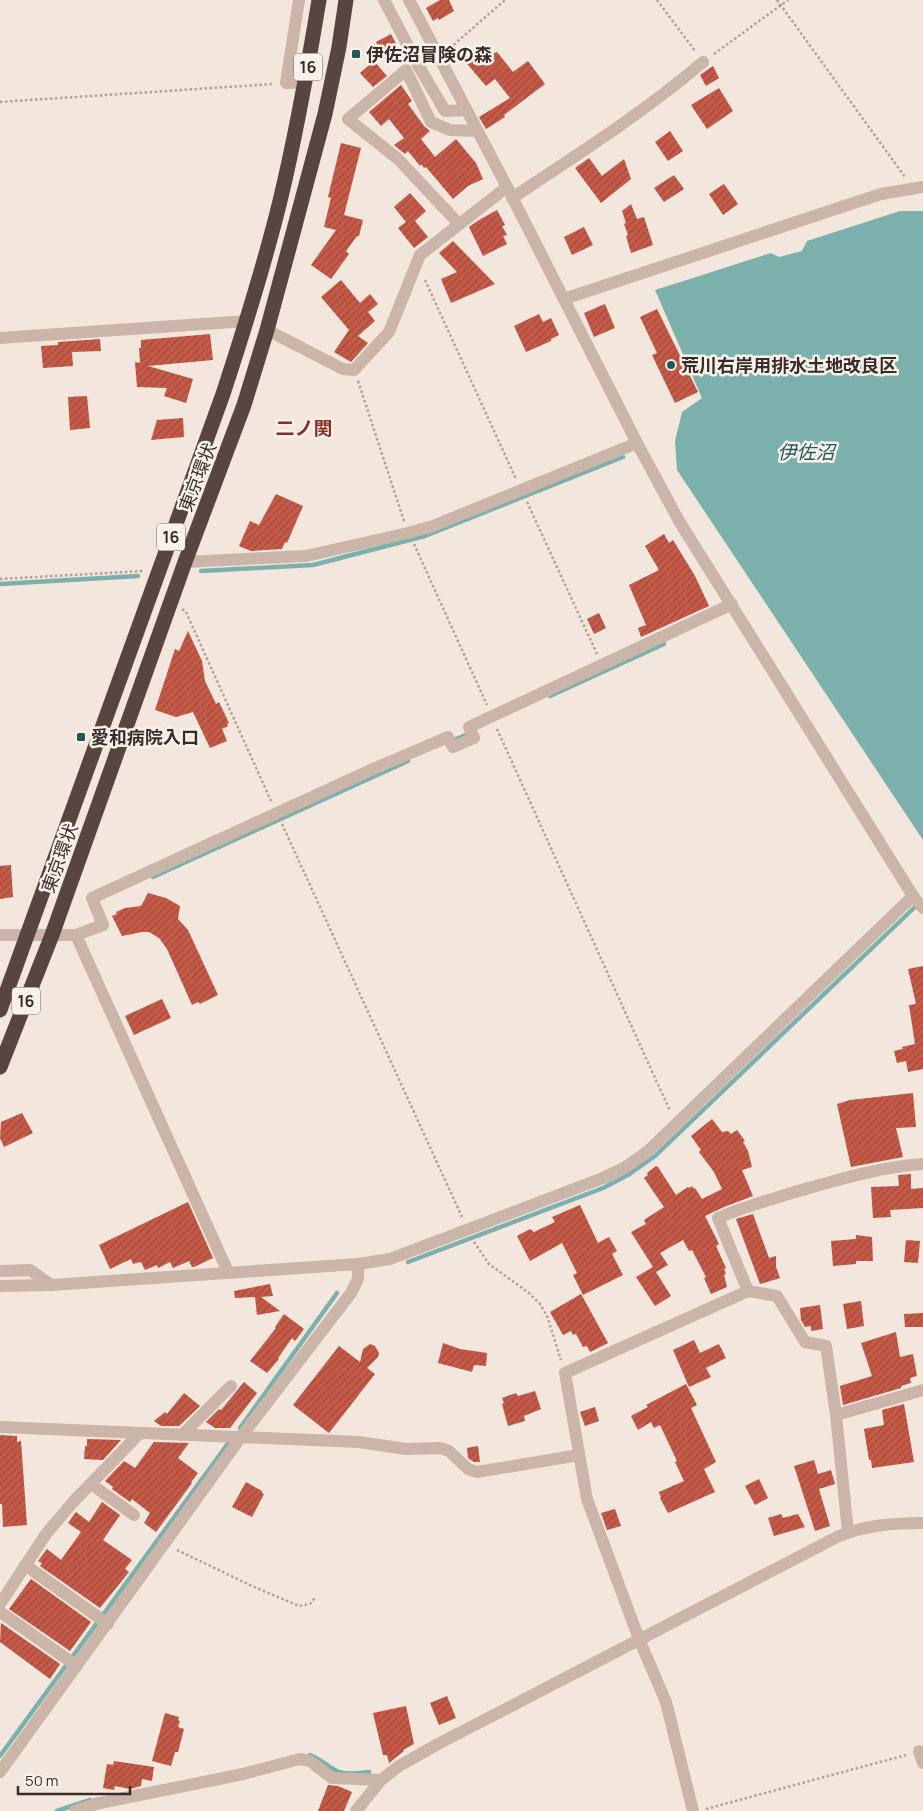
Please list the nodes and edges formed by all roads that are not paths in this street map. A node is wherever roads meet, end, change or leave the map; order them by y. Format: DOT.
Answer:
graph roads {
  1 [pos="299,0"];
  2 [pos="319,0"];
  3 [pos="346,0"];
  4 [pos="384,0"];
  5 [pos="409,0"];
  6 [pos="702,62"];
  7 [pos="306,82"];
  8 [pos="466,110"];
  9 [pos="478,131"];
  10 [pos="918,188"];
  11 [pos="510,192"];
  12 [pos="459,224"];
  13 [pos="564,299"];
  14 [pos="247,321"];
  15 [pos="267,330"];
  16 [pos="0,338"];
  17 [pos="637,443"];
  18 [pos="185,562"];
  19 [pos="732,604"];
  20 [pos="913,896"];
  21 [pos="923,908"];
  22 [pos="0,934"];
  23 [pos="28,934"];
  24 [pos="52,935"];
  25 [pos="76,935"];
  26 [pos="0,1010"];
  27 [pos="0,1067"];
  28 [pos="923,1164"];
  29 [pos="358,1264"];
  30 [pos="0,1271"];
  31 [pos="228,1272"];
  32 [pos="51,1285"];
  33 [pos="0,1286"];
  34 [pos="748,1291"];
  35 [pos="230,1386"];
  36 [pos="923,1390"];
  37 [pos="836,1415"];
  38 [pos="0,1427"];
  39 [pos="140,1433"];
  40 [pos="182,1435"];
  41 [pos="242,1437"];
  42 [pos="579,1455"];
  43 [pos="90,1484"];
  44 [pos="134,1515"];
  45 [pos="923,1523"];
  46 [pos="848,1532"];
  47 [pos="25,1565"];
  48 [pos="0,1604"];
  49 [pos="0,1612"];
  50 [pos="102,1620"];
  51 [pos="639,1639"];
  52 [pos="72,1662"];
  53 [pos="0,1772"];
  54 [pos="381,1780"];
  55 [pos="75,1811"];
  56 [pos="356,1811"];
  57 [pos="693,1811"];
  1 -- 7 [label="street"];
  2 -- 7 [label="highway, 東京環状 / 16"];
  3 -- 15 [label="highway, 東京環状 / 16"];
  4 -- 8 [label="street"];
  5 -- 8 [label="street"];
  6 -- 11 [label="street"];
  7 -- 14 [label="highway, 東京環状 / 16"];
  8 -- 9 [label="street"];
  9 -- 11 [label="street"];
  9 -- 12 [label="street"];
  10 -- 13 [label="street"];
  11 -- 12 [label="street"];
  11 -- 13 [label="street"];
  12 -- 15 [label="street"];
  13 -- 17 [label="street"];
  14 -- 16 [label="street"];
  14 -- 23 [label="highway, 東京環状 / 16"];
  15 -- 18 [label="highway, 東京環状 / 16"];
  17 -- 18 [label="street"];
  17 -- 19 [label="street"];
  18 -- 24 [label="highway, 東京環状 / 16"];
  19 -- 20 [label="street"];
  19 -- 25 [label="street"];
  20 -- 21 [label="street"];
  20 -- 29 [label="street"];
  22 -- 23 [label="street"];
  23 -- 24 [label="street"];
  23 -- 26 [label="highway, 東京環状 / 16"];
  24 -- 25 [label="street"];
  24 -- 27 [label="highway, 東京環状 / 16"];
  25 -- 31 [label="street"];
  28 -- 34 [label="street"];
  29 -- 31 [label="street"];
  29 -- 41 [label="street"];
  30 -- 32 [label="street"];
  31 -- 32 [label="street"];
  32 -- 33 [label="street"];
  34 -- 37 [label="street"];
  34 -- 42 [label="street"];
  35 -- 40 [label="street"];
  36 -- 37 [label="street"];
  37 -- 46 [label="street"];
  38 -- 39 [label="street"];
  39 -- 40 [label="street"];
  39 -- 43 [label="street"];
  40 -- 41 [label="street"];
  41 -- 42 [label="street"];
  41 -- 50 [label="street"];
  42 -- 51 [label="street"];
  43 -- 44 [label="street"];
  43 -- 47 [label="street"];
  45 -- 46 [label="street"];
  46 -- 51 [label="street"];
  47 -- 48 [label="street"];
  47 -- 50 [label="street"];
  49 -- 52 [label="street"];
  50 -- 52 [label="street"];
  51 -- 54 [label="street"];
  51 -- 57 [label="street"];
  52 -- 53 [label="street"];
  54 -- 55 [label="street"];
  54 -- 56 [label="street"];
}
